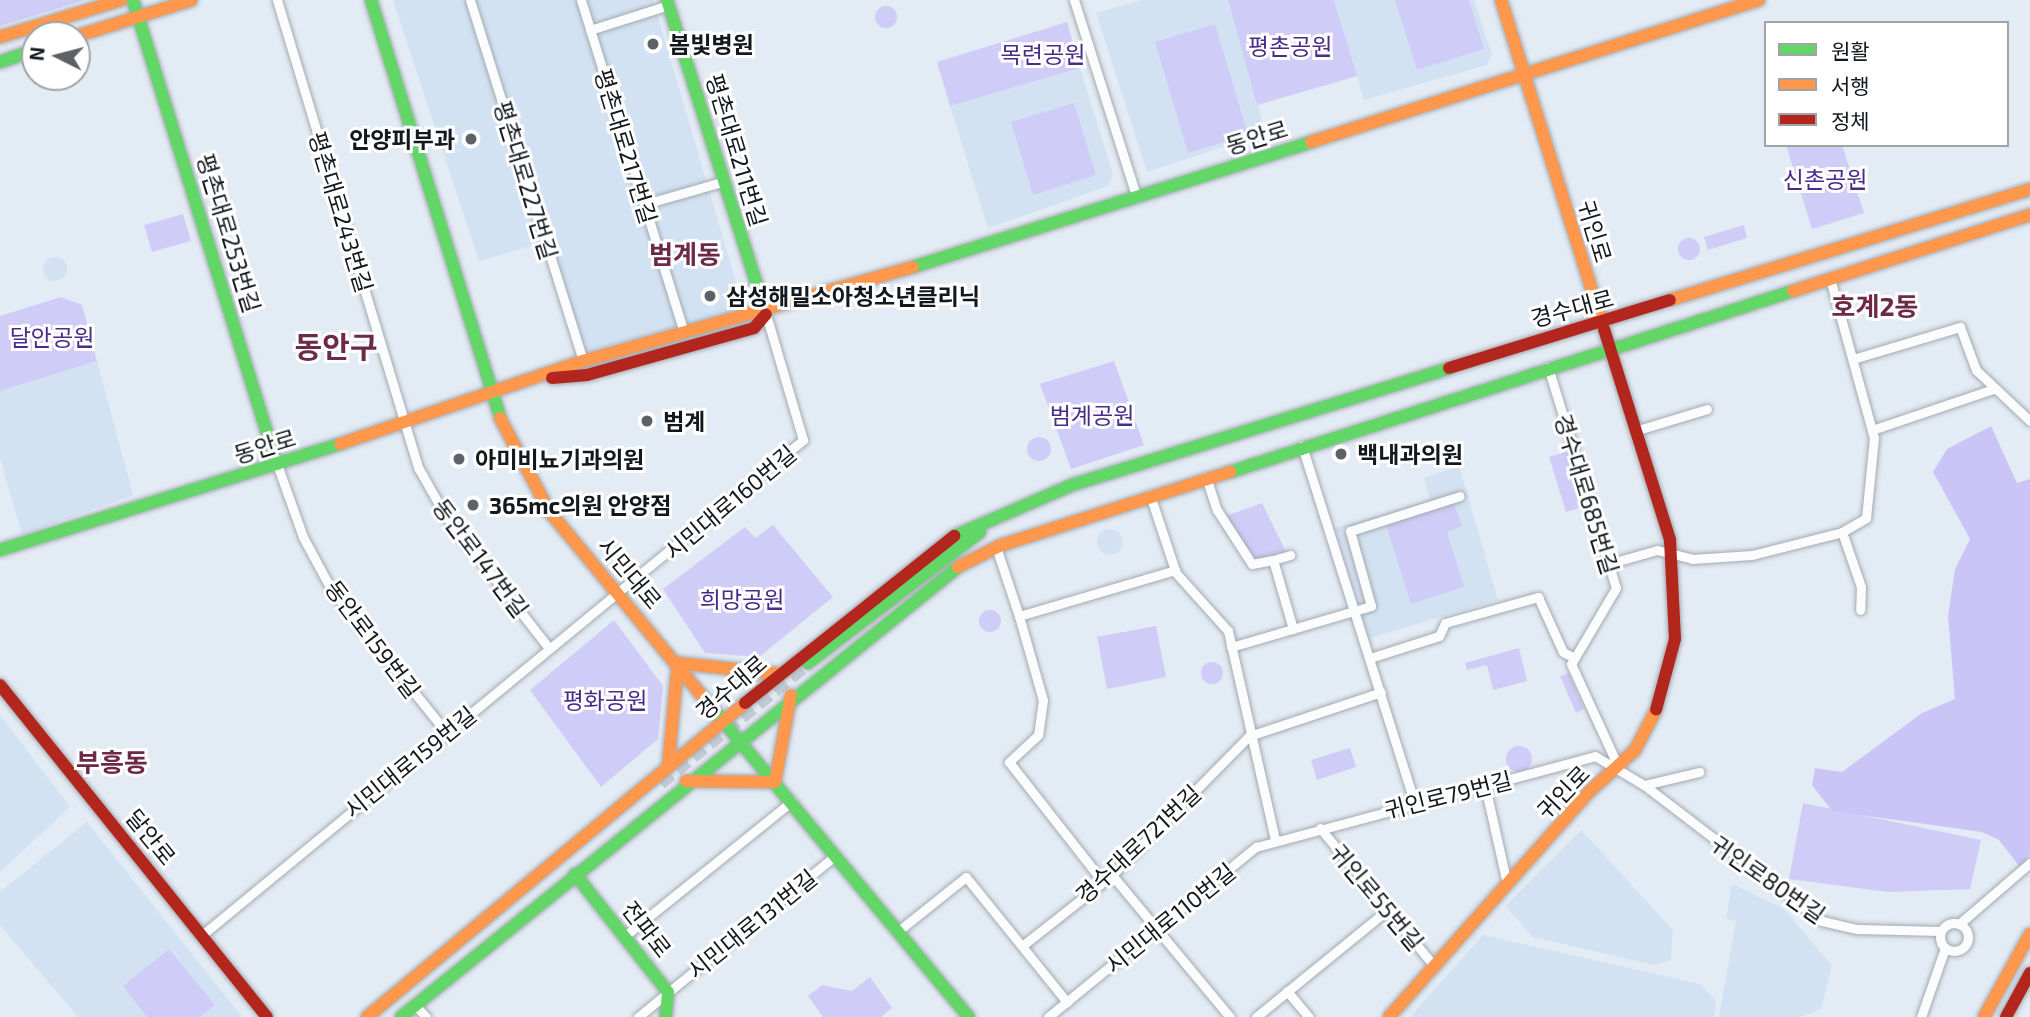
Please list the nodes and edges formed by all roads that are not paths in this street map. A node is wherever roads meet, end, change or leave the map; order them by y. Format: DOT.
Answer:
graph roads {
  1 [pos="121,0"];
  2 [pos="133,0"];
  3 [pos="191,0"];
  4 [pos="277,0"];
  5 [pos="370,0"];
  6 [pos="470,0"];
  7 [pos="580,0"];
  8 [pos="1074,0"];
  9 [pos="1501,0"];
  10 [pos="1759,0"];
  11 [pos="668,3"];
  12 [pos="138,16"];
  13 [pos="590,30"];
  14 [pos="91,31"];
  15 [pos="0,37"];
  16 [pos="21,55"];
  17 [pos="0,62"];
  18 [pos="1524,77"];
  19 [pos="725,181"];
  20 [pos="2030,189"];
  21 [pos="1136,195"];
  22 [pos="645,205"];
  23 [pos="2030,215"];
  24 [pos="1830,278"];
  25 [pos="766,314"];
  26 [pos="1602,321"];
  27 [pos="684,332"];
  28 [pos="1610,348"];
  29 [pos="1853,359"];
  30 [pos="583,360"];
  31 [pos="1548,367"];
  32 [pos="541,380"];
  33 [pos="1993,389"];
  34 [pos="490,396"];
  35 [pos="1707,409"];
  36 [pos="2030,421"];
  37 [pos="407,424"];
  38 [pos="1638,430"];
  39 [pos="1872,430"];
  40 [pos="1302,444"];
  41 [pos="277,464"];
  42 [pos="1127,472"];
  43 [pos="1206,475"];
  44 [pos="1149,493"];
  45 [pos="1460,496"];
  46 [pos="1135,498"];
  47 [pos="1842,532"];
  48 [pos="996,547"];
  49 [pos="0,550"];
  50 [pos="1290,555"];
  51 [pos="1674,555"];
  52 [pos="1273,560"];
  53 [pos="1608,564"];
  54 [pos="1175,570"];
  55 [pos="621,594"];
  56 [pos="1860,610"];
  57 [pos="1354,612"];
  58 [pos="1019,616"];
  59 [pos="1293,629"];
  60 [pos="1231,647"];
  61 [pos="549,648"];
  62 [pos="1573,657"];
  63 [pos="1370,658"];
  64 [pos="678,663"];
  65 [pos="778,674"];
  66 [pos="0,685"];
  67 [pos="1381,692"];
  68 [pos="791,695"];
  69 [pos="724,720"];
  70 [pos="445,731"];
  71 [pos="1249,736"];
  72 [pos="739,739"];
  73 [pos="1618,766"];
  74 [pos="668,768"];
  75 [pos="1699,772"];
  76 [pos="686,781"];
  77 [pos="775,782"];
  78 [pos="1644,785"];
  79 [pos="1485,786"];
  80 [pos="792,801"];
  81 [pos="1415,804"];
  82 [pos="1320,828"];
  83 [pos="1275,839"];
  84 [pos="835,856"];
  85 [pos="2030,863"];
  86 [pos="575,874"];
  87 [pos="1112,875"];
  88 [pos="1103,882"];
  89 [pos="1507,884"];
  90 [pos="1387,910"];
  91 [pos="1959,924"];
  92 [pos="1157,928"];
  93 [pos="1941,931"];
  94 [pos="897,932"];
  95 [pos="2030,934"];
  96 [pos="202,935"];
  97 [pos="626,935"];
  98 [pos="1022,946"];
  99 [pos="1945,948"];
  100 [pos="1434,966"];
  101 [pos="2030,973"];
  102 [pos="434,991"];
  103 [pos="1287,991"];
  104 [pos="668,992"];
  105 [pos="397,993"];
  106 [pos="1067,1002"];
  107 [pos="415,1005"];
  108 [pos="267,1017"];
  109 [pos="368,1017"];
  110 [pos="401,1017"];
  111 [pos="426,1017"];
  112 [pos="638,1017"];
  113 [pos="666,1017"];
  114 [pos="969,1017"];
  115 [pos="1048,1017"];
  116 [pos="1230,1017"];
  117 [pos="1256,1017"];
  118 [pos="1309,1017"];
  119 [pos="1389,1017"];
  120 [pos="1921,1017"];
  121 [pos="1984,1017"];
  122 [pos="2006,1017"];
  1 -- 15 [label="main road"];
  2 -- 12 [label="main road, 평촌대로253번길"];
  3 -- 12 [label="main road"];
  4 -- 37 [label="street, 평촌대로243번길"];
  5 -- 34 [label="main road, 시민대로"];
  6 -- 30 [label="street, 평촌대로227번길"];
  7 -- 13 [label="street, 평촌대로217번길"];
  8 -- 21 [label="street"];
  9 -- 18 [label="main road, 귀인로"];
  10 -- 18 [label="main road, 동안로"];
  11 -- 13 [label="street"];
  11 -- 19 [label="main road, 평촌대로211번길"];
  12 -- 14 [label="main road"];
  12 -- 41 [label="main road, 평촌대로253번길"];
  13 -- 22 [label="street, 평촌대로217번길"];
  16 -- 17 [label="main road"];
  18 -- 21 [label="main road, 동안로"];
  18 -- 26 [label="main road, 귀인로"];
  19 -- 22 [label="street"];
  19 -- 25 [label="main road, 평촌대로211번길"];
  20 -- 26 [label="main road, 경수대로"];
  21 -- 25 [label="main road, 동안로"];
  22 -- 27 [label="street, 평촌대로217번길"];
  23 -- 24 [label="main road, 경수대로"];
  24 -- 28 [label="main road, 경수대로"];
  24 -- 29 [label="street"];
  25 -- 27 [label="main road, 동안로"];
  25 -- 32 [label="main road, 동안로"];
  25 -- 55 [label="street, 시민대로160번길"];
  26 -- 28 [label="main road, 귀인로"];
  26 -- 42 [label="main road, 경수대로"];
  27 -- 30 [label="main road, 동안로"];
  28 -- 31 [label="main road, 경수대로"];
  28 -- 38 [label="main road, 귀인로"];
  29 -- 33 [label="street"];
  29 -- 39 [label="street"];
  30 -- 32 [label="main road, 동안로"];
  31 -- 40 [label="main road, 경수대로"];
  31 -- 53 [label="street, 경수대로685번길"];
  32 -- 34 [label="main road, 동안로"];
  33 -- 36 [label="street"];
  33 -- 39 [label="street"];
  34 -- 37 [label="main road, 동안로"];
  34 -- 55 [label="main road, 시민대로"];
  35 -- 38 [label="street"];
  37 -- 41 [label="main road, 동안로"];
  37 -- 61 [label="street, 동안로147번길"];
  38 -- 51 [label="main road, 귀인로"];
  39 -- 47 [label="street"];
  40 -- 43 [label="main road, 경수대로"];
  40 -- 57 [label="street"];
  41 -- 49 [label="main road, 동안로"];
  41 -- 70 [label="street, 동안로159번길"];
  42 -- 46 [label="main road, 경수대로"];
  42 -- 65 [label="main road, 경수대로"];
  43 -- 44 [label="main road, 경수대로"];
  43 -- 52 [label="street"];
  44 -- 46 [label="main road, 경수대로"];
  44 -- 54 [label="street"];
  45 -- 57 [label="street"];
  46 -- 48 [label="main road, 경수대로"];
  47 -- 51 [label="street"];
  47 -- 56 [label="street"];
  48 -- 58 [label="street"];
  48 -- 68 [label="main road, 경수대로"];
  50 -- 52 [label="street"];
  51 -- 53 [label="street"];
  51 -- 73 [label="main road, 귀인로"];
  52 -- 59 [label="street"];
  53 -- 62 [label="street, 경수대로685번길"];
  54 -- 58 [label="street"];
  54 -- 60 [label="street"];
  55 -- 61 [label="street, 시민대로159번길"];
  55 -- 64 [label="main road, 시민대로"];
  57 -- 59 [label="street"];
  57 -- 63 [label="street"];
  58 -- 88 [label="street"];
  59 -- 60 [label="street"];
  60 -- 71 [label="street"];
  61 -- 70 [label="street, 시민대로159번길"];
  62 -- 63 [label="street"];
  62 -- 73 [label="street"];
  63 -- 67 [label="street"];
  64 -- 65 [label="main road"];
  64 -- 69 [label="main road, 시민대로"];
  64 -- 74 [label="main road"];
  65 -- 69 [label="main road, 경수대로"];
  66 -- 96 [label="main road, 달안로"];
  67 -- 71 [label="street"];
  67 -- 81 [label="street"];
  68 -- 72 [label="main road, 경수대로"];
  68 -- 77 [label="main road"];
  69 -- 72 [label="main road, 시민대로"];
  69 -- 74 [label="main road, 경수대로"];
  70 -- 96 [label="street, 시민대로159번길"];
  71 -- 83 [label="street"];
  71 -- 87 [label="street, 경수대로721번길"];
  72 -- 76 [label="main road, 경수대로"];
  72 -- 77 [label="main road, 시민대로"];
  73 -- 78 [label="street, 귀인로80번길"];
  73 -- 79 [label="street, 귀인로79번길"];
  73 -- 89 [label="main road, 귀인로"];
  74 -- 105 [label="main road, 경수대로"];
  75 -- 78 [label="street"];
  76 -- 77 [label="main road"];
  76 -- 86 [label="main road, 경수대로"];
  77 -- 80 [label="main road, 시민대로"];
  78 -- 93 [label="street, 귀인로80번길"];
  79 -- 81 [label="street, 귀인로79번길"];
  79 -- 89 [label="street"];
  80 -- 84 [label="main road, 시민대로"];
  80 -- 97 [label="street"];
  81 -- 82 [label="street, 귀인로79번길"];
  82 -- 83 [label="street, 귀인로79번길"];
  82 -- 90 [label="street, 귀인로55번길"];
  83 -- 92 [label="street, 시민대로110번길"];
  84 -- 94 [label="main road, 시민대로"];
  84 -- 104 [label="street, 시민대로131번길"];
  85 -- 91 [label="street"];
  86 -- 97 [label="main road, 전파로"];
  86 -- 102 [label="main road, 경수대로"];
  87 -- 88 [label="street, 경수대로721번길"];
  87 -- 92 [label="street"];
  88 -- 98 [label="street, 경수대로721번길"];
  89 -- 100 [label="main road, 귀인로"];
  90 -- 100 [label="street, 귀인로55번길"];
  90 -- 103 [label="street"];
  91 -- 93 [label="street"];
  91 -- 99 [label="street"];
  92 -- 106 [label="street, 시민대로110번길"];
  92 -- 116 [label="street"];
  93 -- 99 [label="street"];
  94 -- 98 [label="street"];
  94 -- 114 [label="main road, 시민대로"];
  95 -- 121 [label="main road"];
  96 -- 108 [label="main road, 달안로"];
  97 -- 104 [label="main road, 전파로"];
  98 -- 106 [label="street"];
  99 -- 120 [label="street"];
  100 -- 119 [label="main road, 귀인로"];
  101 -- 122 [label="main road"];
  102 -- 105 [label="main road, 경수대로"];
  102 -- 107 [label="main road, 경수대로"];
  103 -- 117 [label="street"];
  103 -- 118 [label="street"];
  104 -- 112 [label="street, 시민대로131번길"];
  104 -- 113 [label="main road, 전파로"];
  105 -- 109 [label="main road, 경수대로"];
  106 -- 115 [label="street, 시민대로110번길"];
  107 -- 110 [label="main road, 경수대로"];
  107 -- 111 [label="street"];
}
